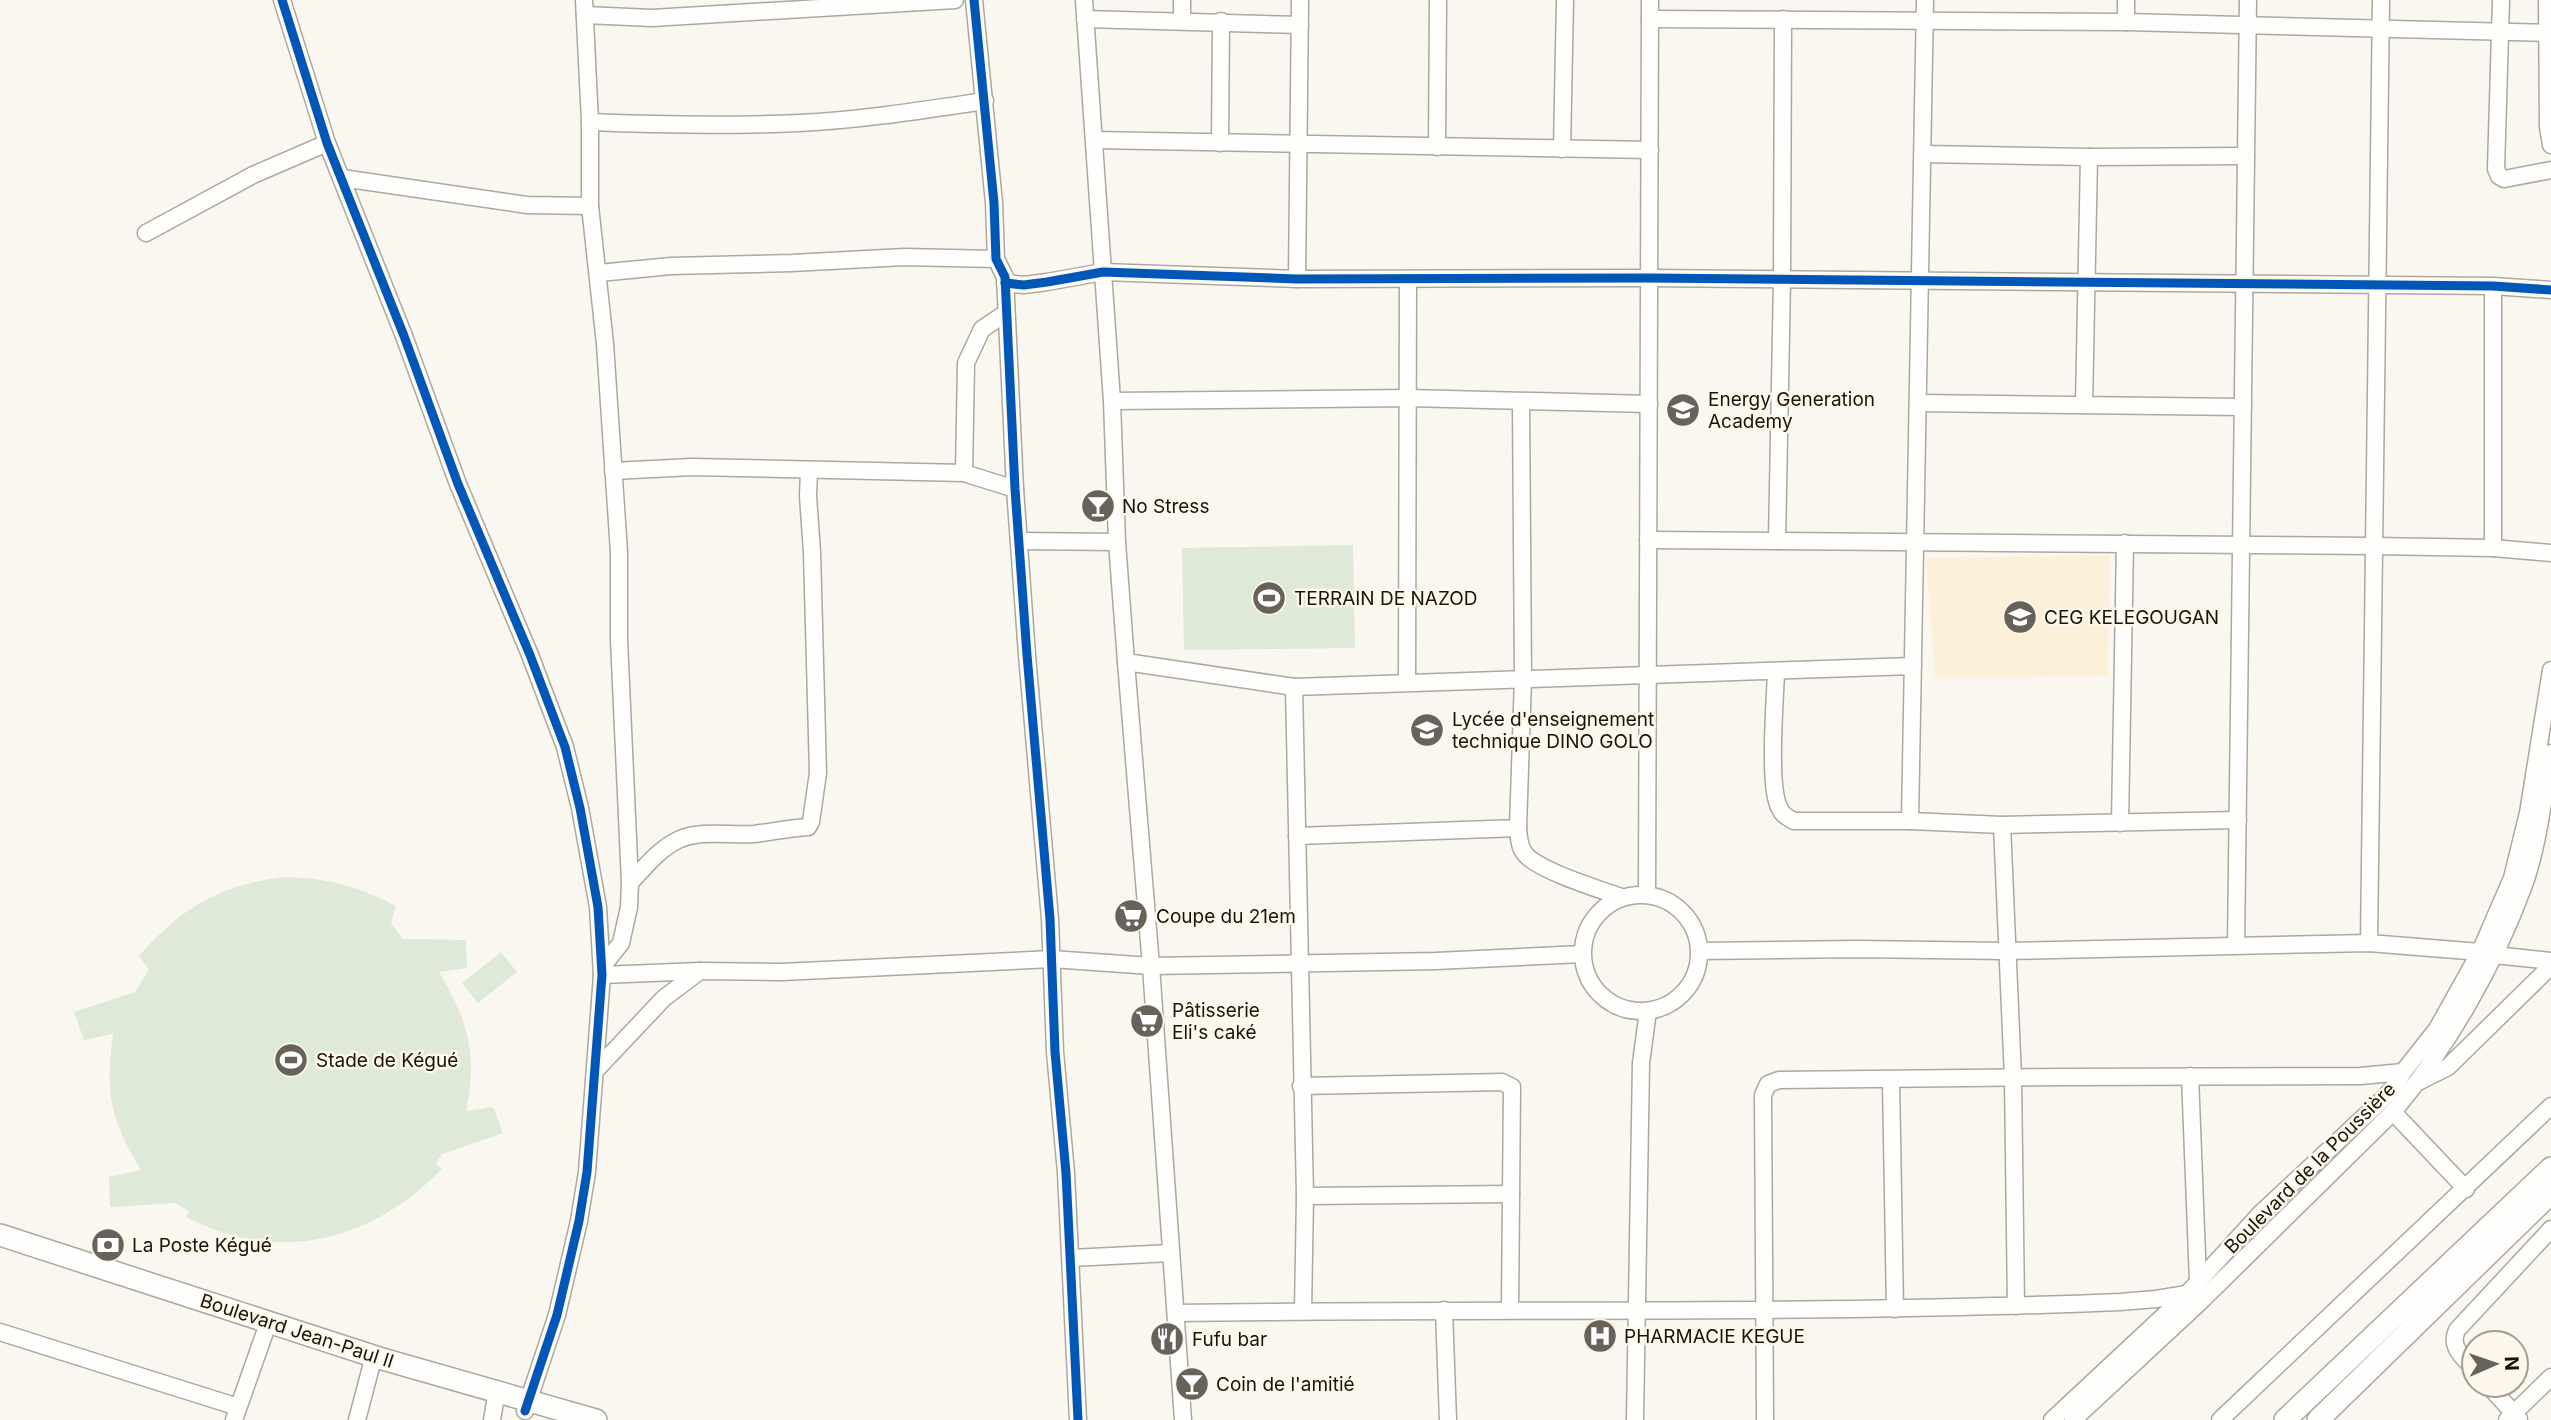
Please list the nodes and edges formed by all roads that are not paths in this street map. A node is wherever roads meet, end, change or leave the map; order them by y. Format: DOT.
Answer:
graph roads {
  1 [pos="282,0"];
  2 [pos="955,0"];
  3 [pos="974,0"];
  4 [pos="1084,0"];
  5 [pos="1182,0"];
  6 [pos="1300,0"];
  7 [pos="1438,0"];
  8 [pos="1565,0"];
  9 [pos="1650,0"];
  10 [pos="1926,0"];
  11 [pos="2126,0"];
  12 [pos="2248,0"];
  13 [pos="2381,0"];
  14 [pos="2501,0"];
  15 [pos="2547,0"];
  16 [pos="585,8"];
  17 [pos="1085,19"];
  18 [pos="1650,19"];
  19 [pos="1783,19"];
  20 [pos="1925,19"];
  21 [pos="1182,21"];
  22 [pos="1221,22"];
  23 [pos="2126,22"];
  24 [pos="1300,25"];
  25 [pos="2247,26"];
  26 [pos="2381,28"];
  27 [pos="2500,31"];
  28 [pos="2547,33"];
  29 [pos="985,101"];
  30 [pos="590,122"];
  31 [pos="1094,140"];
  32 [pos="327,143"];
  33 [pos="1220,143"];
  34 [pos="1299,144"];
  35 [pos="2551,145"];
  36 [pos="1437,147"];
  37 [pos="1562,149"];
  38 [pos="1650,150"];
  39 [pos="1923,154"];
  40 [pos="2246,156"];
  41 [pos="2088,157"];
  42 [pos="2551,170"];
  43 [pos="342,178"];
  44 [pos="590,206"];
  45 [pos="146,233"];
  46 [pos="996,259"];
  47 [pos="1103,272"];
  48 [pos="599,273"];
  49 [pos="1649,278"];
  50 [pos="1297,279"];
  51 [pos="1408,279"];
  52 [pos="1005,280"];
  53 [pos="1782,280"];
  54 [pos="1920,280"];
  55 [pos="2086,281"];
  56 [pos="2244,284"];
  57 [pos="2378,284"];
  58 [pos="2493,286"];
  59 [pos="2551,290"];
  60 [pos="1006,313"];
  61 [pos="1409,398"];
  62 [pos="1112,401"];
  63 [pos="1521,402"];
  64 [pos="1918,403"];
  65 [pos="1649,404"];
  66 [pos="2084,405"];
  67 [pos="2243,407"];
  68 [pos="809,470"];
  69 [pos="613,471"];
  70 [pos="964,473"];
  71 [pos="1015,489"];
  72 [pos="1648,540"];
  73 [pos="1019,541"];
  74 [pos="1777,541"];
  75 [pos="1915,541"];
  76 [pos="1117,542"];
  77 [pos="2125,543"];
  78 [pos="2241,546"];
  79 [pos="2374,546"];
  80 [pos="2493,548"];
  81 [pos="2551,553"];
  82 [pos="1126,662"];
  83 [pos="1913,666"];
  84 [pos="2551,670"];
  85 [pos="1776,672"];
  86 [pos="1648,675"];
  87 [pos="1523,678"];
  88 [pos="1407,681"];
  89 [pos="1294,687"];
  90 [pos="2551,753"];
  91 [pos="2238,820"];
  92 [pos="1910,821"];
  93 [pos="2120,822"];
  94 [pos="2001,825"];
  95 [pos="1518,828"];
  96 [pos="1297,836"];
  97 [pos="629,883"];
  98 [pos="1647,894"];
  99 [pos="1621,897"];
  100 [pos="2369,943"];
  101 [pos="2236,945"];
  102 [pos="1700,951"];
  103 [pos="2007,951"];
  104 [pos="2487,953"];
  105 [pos="1582,954"];
  106 [pos="1052,959"];
  107 [pos="1299,963"];
  108 [pos="2551,963"];
  109 [pos="1152,966"];
  110 [pos="602,971"];
  111 [pos="700,971"];
  112 [pos="1648,1011"];
  113 [pos="596,1070"];
  114 [pos="2403,1072"];
  115 [pos="2190,1076"];
  116 [pos="2013,1078"];
  117 [pos="1891,1080"];
  118 [pos="2420,1081"];
  119 [pos="1301,1086"];
  120 [pos="2551,1106"];
  121 [pos="2393,1112"];
  122 [pos="2551,1168"];
  123 [pos="2466,1189"];
  124 [pos="2551,1193"];
  125 [pos="1511,1194"];
  126 [pos="1305,1196"];
  127 [pos="2551,1229"];
  128 [pos="0,1235"];
  129 [pos="0,1248"];
  130 [pos="1171,1253"];
  131 [pos="1071,1258"];
  132 [pos="2198,1281"];
  133 [pos="2192,1299"];
  134 [pos="2016,1306"];
  135 [pos="1895,1308"];
  136 [pos="1763,1309"];
  137 [pos="1444,1310"];
  138 [pos="1510,1310"];
  139 [pos="1303,1311"];
  140 [pos="1637,1312"];
  141 [pos="1176,1313"];
  142 [pos="0,1332"];
  143 [pos="265,1332"];
  144 [pos="2460,1354"];
  145 [pos="372,1363"];
  146 [pos="2551,1377"];
  147 [pos="2499,1399"];
  148 [pos="527,1406"];
  149 [pos="493,1411"];
  150 [pos="236,1413"];
  151 [pos="2514,1418"];
  152 [pos="357,1420"];
  153 [pos="554,1420"];
  154 [pos="596,1420"];
  155 [pos="1078,1420"];
  156 [pos="1183,1420"];
  157 [pos="1448,1420"];
  158 [pos="1635,1420"];
  159 [pos="1765,1420"];
  160 [pos="2052,1420"];
  161 [pos="2073,1420"];
  162 [pos="2220,1420"];
  163 [pos="2285,1420"];
  164 [pos="2318,1420"];
  1 -- 32 [label="street"];
  2 -- 16 [label="street"];
  3 -- 29 [label="street"];
  4 -- 17 [label="street"];
  5 -- 21 [label="street"];
  6 -- 24 [label="street"];
  7 -- 36 [label="street"];
  8 -- 37 [label="street"];
  9 -- 18 [label="street"];
  10 -- 20 [label="street"];
  11 -- 23 [label="street"];
  12 -- 25 [label="street"];
  13 -- 26 [label="street"];
  14 -- 27 [label="street"];
  15 -- 28 [label="street"];
  16 -- 30 [label="street"];
  17 -- 21 [label="street"];
  17 -- 31 [label="street"];
  18 -- 19 [label="street"];
  18 -- 38 [label="street"];
  19 -- 20 [label="street"];
  19 -- 53 [label="street"];
  20 -- 23 [label="street"];
  20 -- 39 [label="street"];
  21 -- 22 [label="street"];
  22 -- 24 [label="street"];
  22 -- 33 [label="street"];
  23 -- 25 [label="street"];
  24 -- 34 [label="street"];
  25 -- 26 [label="street"];
  25 -- 40 [label="street"];
  26 -- 27 [label="street"];
  26 -- 57 [label="street"];
  27 -- 28 [label="street"];
  27 -- 42 [label="street"];
  28 -- 35 [label="street"];
  29 -- 30 [label="street"];
  29 -- 46 [label="street"];
  30 -- 44 [label="street"];
  31 -- 33 [label="street"];
  31 -- 47 [label="street"];
  32 -- 43 [label="street"];
  32 -- 45 [label="street"];
  33 -- 34 [label="street"];
  34 -- 36 [label="street"];
  34 -- 50 [label="street"];
  36 -- 37 [label="street"];
  37 -- 38 [label="street"];
  38 -- 49 [label="street"];
  39 -- 41 [label="street"];
  39 -- 54 [label="street"];
  40 -- 41 [label="street"];
  40 -- 56 [label="street"];
  41 -- 55 [label="street"];
  43 -- 44 [label="street"];
  43 -- 110 [label="street"];
  44 -- 48 [label="street"];
  46 -- 48 [label="street"];
  46 -- 52 [label="street"];
  47 -- 50 [label="street"];
  47 -- 52 [label="street"];
  47 -- 62 [label="street"];
  48 -- 69 [label="street"];
  49 -- 51 [label="street"];
  49 -- 53 [label="street"];
  49 -- 65 [label="street"];
  50 -- 51 [label="street"];
  51 -- 61 [label="street"];
  52 -- 60 [label="street"];
  53 -- 54 [label="street"];
  53 -- 74 [label="street"];
  54 -- 55 [label="street"];
  54 -- 64 [label="street"];
  55 -- 56 [label="street"];
  55 -- 66 [label="street"];
  56 -- 57 [label="street"];
  56 -- 67 [label="street"];
  57 -- 58 [label="street"];
  57 -- 79 [label="street"];
  58 -- 59 [label="street"];
  58 -- 80 [label="street"];
  60 -- 70 [label="street"];
  60 -- 71 [label="street"];
  61 -- 62 [label="street"];
  61 -- 63 [label="street"];
  61 -- 88 [label="street"];
  62 -- 76 [label="street"];
  63 -- 65 [label="street"];
  63 -- 87 [label="street"];
  64 -- 66 [label="street"];
  64 -- 75 [label="street"];
  65 -- 72 [label="street"];
  66 -- 67 [label="street"];
  67 -- 78 [label="street"];
  68 -- 69 [label="street"];
  68 -- 70 [label="street"];
  68 -- 97 [label="street"];
  69 -- 97 [label="street"];
  70 -- 71 [label="street"];
  71 -- 73 [label="street"];
  72 -- 74 [label="street"];
  72 -- 86 [label="street"];
  73 -- 76 [label="street"];
  73 -- 106 [label="street"];
  74 -- 75 [label="street"];
  75 -- 77 [label="street"];
  75 -- 83 [label="street"];
  76 -- 82 [label="street"];
  77 -- 78 [label="street"];
  77 -- 93 [label="street"];
  78 -- 79 [label="street"];
  78 -- 91 [label="street"];
  79 -- 80 [label="street"];
  79 -- 100 [label="street"];
  80 -- 81 [label="street"];
  82 -- 89 [label="street"];
  82 -- 109 [label="street"];
  83 -- 85 [label="street"];
  83 -- 92 [label="street"];
  84 -- 104 [label="street, Boulevard de la Poussière"];
  85 -- 86 [label="street"];
  85 -- 92 [label="street"];
  86 -- 87 [label="street"];
  86 -- 98 [label="street"];
  87 -- 88 [label="street"];
  87 -- 95 [label="street"];
  88 -- 89 [label="street"];
  89 -- 96 [label="street"];
  90 -- 104 [label="street, Boulevard de la Poussière"];
  91 -- 93 [label="street"];
  91 -- 101 [label="street"];
  92 -- 94 [label="street"];
  93 -- 94 [label="street"];
  94 -- 103 [label="street"];
  95 -- 96 [label="street"];
  95 -- 99 [label="street"];
  96 -- 107 [label="street"];
  97 -- 110 [label="street"];
  98 -- 99 [label="street"];
  98 -- 102 [label="street"];
  99 -- 105 [label="street"];
  100 -- 101 [label="street"];
  100 -- 104 [label="street"];
  101 -- 103 [label="street"];
  102 -- 103 [label="street"];
  102 -- 112 [label="street"];
  103 -- 116 [label="street"];
  104 -- 108 [label="street"];
  104 -- 114 [label="street, Boulevard de la Poussière"];
  104 -- 118 [label="street, Boulevard de la Poussière"];
  105 -- 107 [label="street"];
  105 -- 112 [label="street"];
  106 -- 109 [label="street"];
  106 -- 111 [label="street"];
  106 -- 131 [label="street"];
  107 -- 109 [label="street"];
  107 -- 119 [label="street"];
  108 -- 118 [label="street"];
  109 -- 130 [label="street"];
  110 -- 111 [label="street"];
  110 -- 113 [label="street"];
  111 -- 113 [label="street"];
  112 -- 140 [label="street"];
  113 -- 148 [label="street"];
  114 -- 115 [label="street"];
  114 -- 132 [label="street, Boulevard de la Poussière"];
  115 -- 116 [label="street"];
  115 -- 132 [label="street"];
  116 -- 117 [label="street"];
  116 -- 134 [label="street"];
  117 -- 135 [label="street"];
  117 -- 136 [label="street"];
  118 -- 121 [label="street, Boulevard de la Poussière"];
  119 -- 125 [label="street"];
  119 -- 126 [label="street"];
  120 -- 123 [label="street"];
  121 -- 123 [label="street"];
  121 -- 133 [label="street, Boulevard de la Poussière"];
  122 -- 163 [label="main road"];
  123 -- 162 [label="street"];
  124 -- 164 [label="main road"];
  125 -- 126 [label="street"];
  125 -- 138 [label="street"];
  126 -- 139 [label="street"];
  127 -- 144 [label="street"];
  128 -- 148 [label="main road, Boulevard Jean-Paul II"];
  129 -- 143 [label="main road, Boulevard Jean-Paul II"];
  130 -- 131 [label="street"];
  130 -- 141 [label="street"];
  131 -- 155 [label="street"];
  132 -- 133 [label="street, Boulevard de la Poussière"];
  133 -- 134 [label="street"];
  133 -- 160 [label="street, Boulevard de la Poussière"];
  133 -- 161 [label="street, Boulevard de la Poussière"];
  134 -- 135 [label="street"];
  135 -- 136 [label="street"];
  136 -- 140 [label="street"];
  136 -- 159 [label="street"];
  137 -- 138 [label="street"];
  137 -- 139 [label="street"];
  137 -- 157 [label="street"];
  138 -- 140 [label="street"];
  139 -- 141 [label="street"];
  140 -- 158 [label="street"];
  141 -- 156 [label="street"];
  142 -- 150 [label="street"];
  143 -- 145 [label="main road, Boulevard Jean-Paul II"];
  143 -- 150 [label="street"];
  145 -- 149 [label="main road, Boulevard Jean-Paul II"];
  145 -- 152 [label="street"];
  146 -- 151 [label="street"];
  147 -- 151 [label="street"];
  148 -- 149 [label="main road, Boulevard Jean-Paul II"];
  148 -- 153 [label="main road, Boulevard Jean-Paul II"];
  148 -- 154 [label="main road, Boulevard Jean-Paul II"];
}
